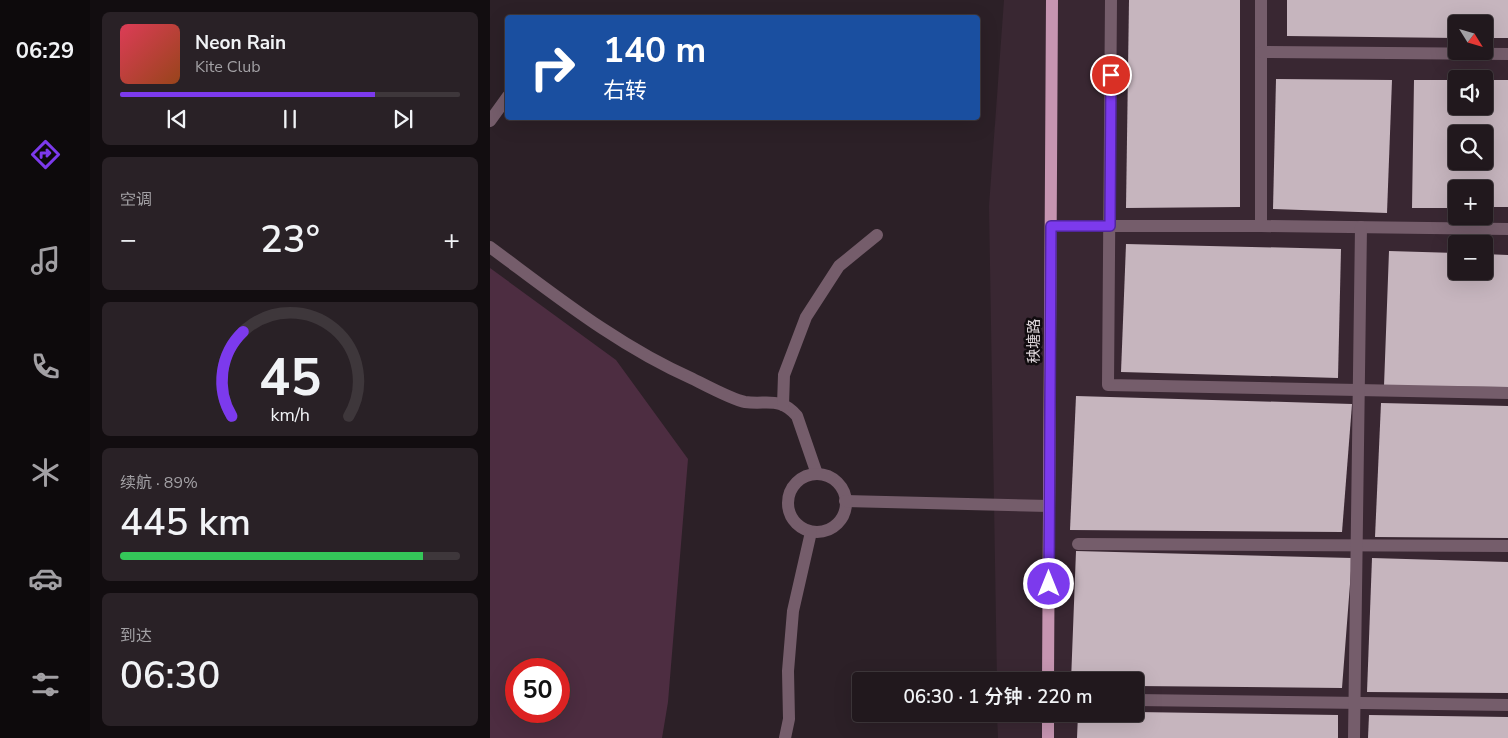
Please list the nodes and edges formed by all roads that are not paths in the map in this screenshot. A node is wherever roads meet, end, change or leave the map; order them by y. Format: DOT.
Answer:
graph roads {
  1 [pos="1052,0"];
  2 [pos="1111,0"];
  3 [pos="1261,0"];
  4 [pos="1261,52"];
  5 [pos="1508,54"];
  6 [pos="505,100"];
  7 [pos="490,121"];
  8 [pos="1051,226"];
  9 [pos="1110,226"];
  10 [pos="1261,226"];
  11 [pos="1361,227"];
  12 [pos="1508,229"];
  13 [pos="877,234"];
  14 [pos="490,247"];
  15 [pos="1358,390"];
  16 [pos="1508,394"];
  17 [pos="783,405"];
  18 [pos="818,474"];
  19 [pos="845,501"];
  20 [pos="1049,506"];
  21 [pos="811,532"];
  22 [pos="1078,544"];
  23 [pos="1356,546"];
  24 [pos="1508,546"];
  25 [pos="1048,672"];
  26 [pos="1144,700"];
  27 [pos="1354,703"];
  28 [pos="1508,705"];
  29 [pos="1048,722"];
  30 [pos="785,738"];
  31 [pos="1048,738"];
  32 [pos="1354,738"];
  1 -- 8 [label="main road, 秧塘路"];
  2 -- 9 [label="lane"];
  3 -- 4 [label="lane"];
  4 -- 5 [label="lane"];
  4 -- 10 [label="lane"];
  6 -- 7 [label="lane"];
  8 -- 9 [label="lane"];
  8 -- 20 [label="main road, 秧塘路"];
  9 -- 10 [label="lane"];
  9 -- 15 [label="lane"];
  10 -- 11 [label="lane"];
  11 -- 12 [label="lane"];
  11 -- 15 [label="lane"];
  13 -- 17 [label="lane"];
  14 -- 17 [label="lane"];
  15 -- 16 [label="lane"];
  15 -- 23 [label="lane"];
  17 -- 18 [label="lane"];
  18 -- 19 [label="lane"];
  18 -- 21 [label="lane"];
  19 -- 20 [label="lane"];
  19 -- 21 [label="lane"];
  20 -- 25 [label="main road, 秧塘路"];
  21 -- 30 [label="lane"];
  22 -- 23 [label="lane"];
  23 -- 24 [label="lane"];
  23 -- 27 [label="lane"];
  26 -- 27 [label="lane"];
  27 -- 28 [label="lane"];
  27 -- 32 [label="lane"];
  29 -- 31 [label="main road"];
}
